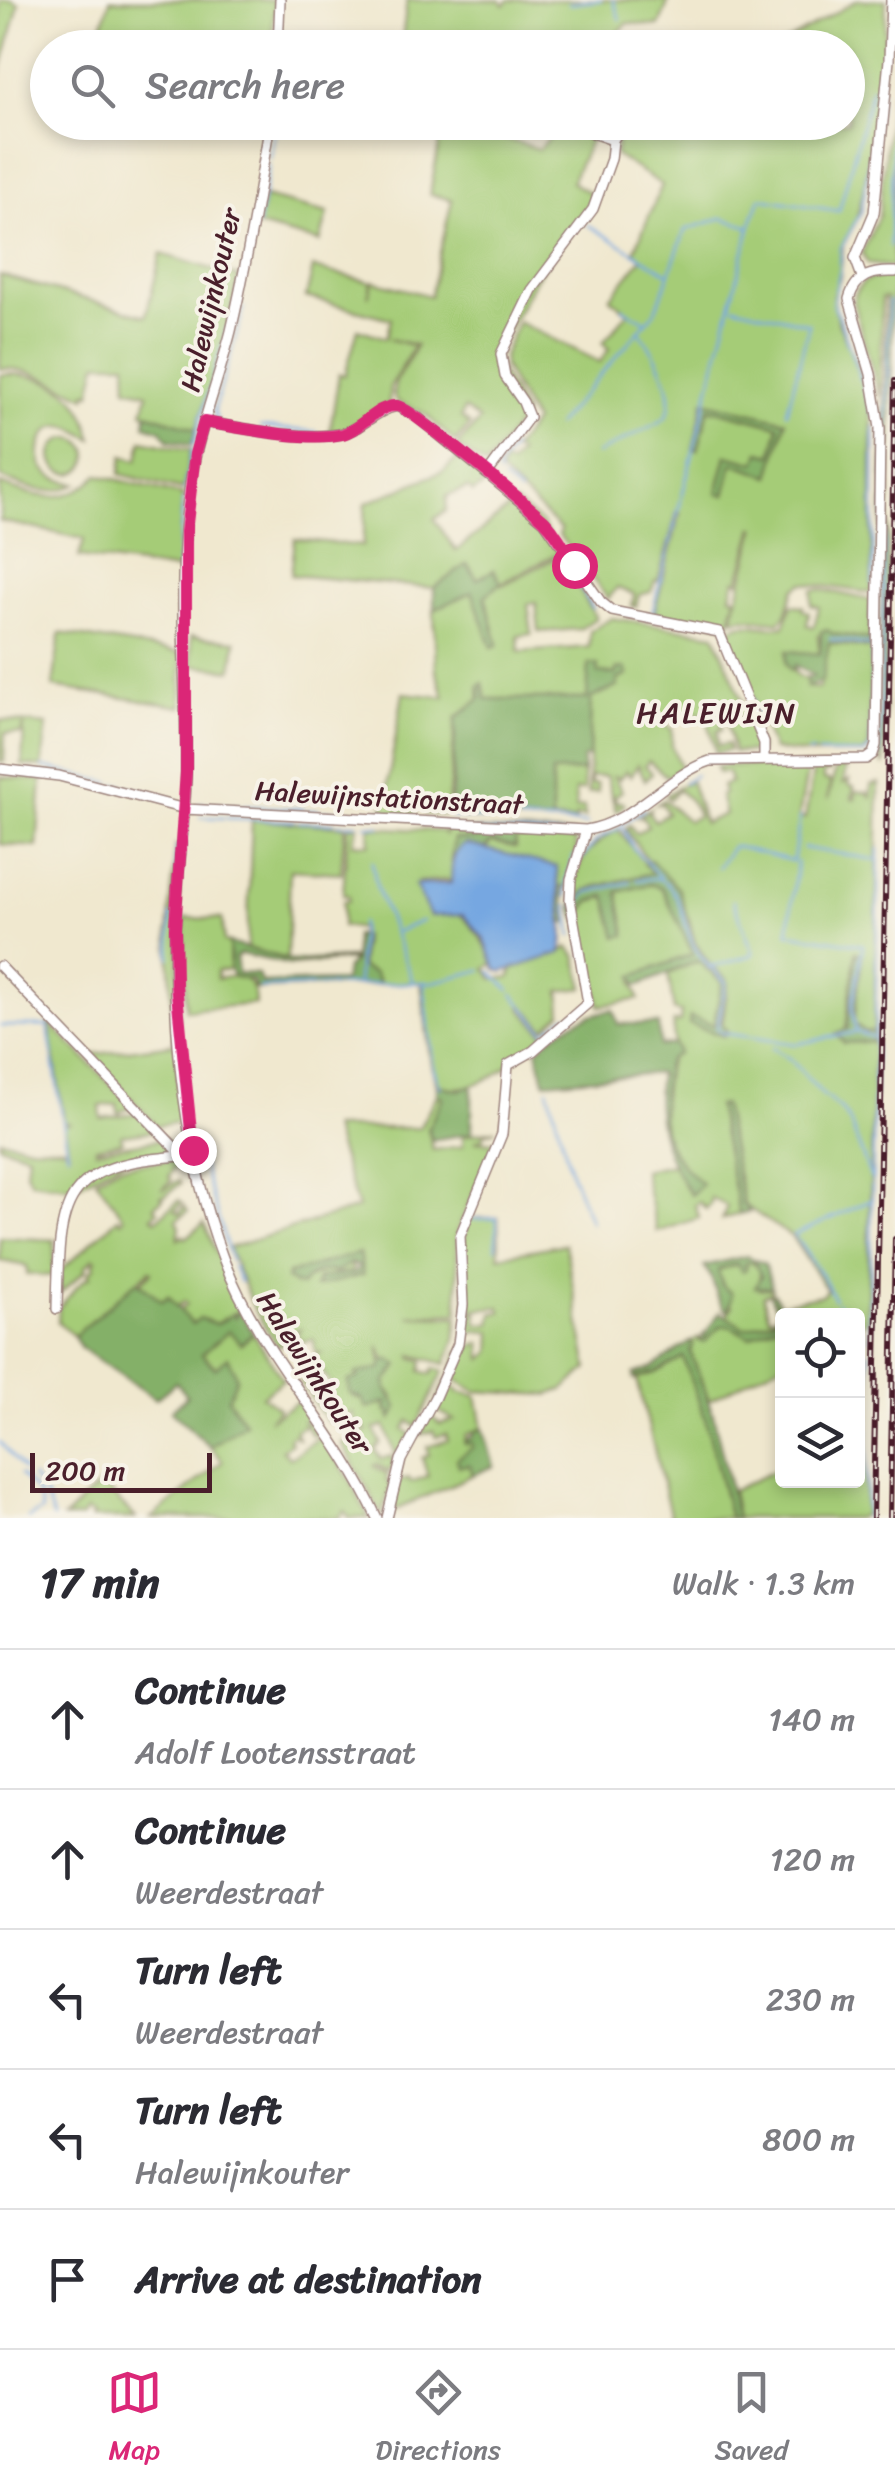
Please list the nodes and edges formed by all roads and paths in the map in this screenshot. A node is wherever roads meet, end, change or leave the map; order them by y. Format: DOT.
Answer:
graph roads {
  1 [pos="280,0"];
  2 [pos="891,0"];
  3 [pos="279,30"];
  4 [pos="267,140"];
  5 [pos="613,140"];
  6 [pos="892,272"];
  7 [pos="866,275"];
  8 [pos="204,422"];
  9 [pos="487,474"];
  10 [pos="764,758"];
  11 [pos="0,769"];
  12 [pos="185,809"];
  13 [pos="586,830"];
  14 [pos="0,966"];
  15 [pos="189,1156"];
  16 [pos="57,1309"];
  17 [pos="377,1518"];
  18 [pos="387,1518"];
  1 -- 3 [label="street"];
  2 -- 7 [label="street, Halewijnstationstraat"];
  4 -- 8 [label="street, Halewijnkouter"];
  5 -- 9 [label="street"];
  6 -- 7 [label="street"];
  7 -- 10 [label="street, Halewijnstationstraat"];
  8 -- 9 [label="street"];
  8 -- 12 [label="street, Halewijnkouter"];
  9 -- 10 [label="street"];
  10 -- 13 [label="street, Halewijnstationstraat"];
  11 -- 12 [label="street, Halewijnstationstraat"];
  12 -- 13 [label="street, Halewijnstationstraat"];
  12 -- 15 [label="street, Halewijnkouter"];
  13 -- 18 [label="street"];
  14 -- 15 [label="street"];
  15 -- 16 [label="street"];
  15 -- 17 [label="street, Halewijnkouter"];
}
